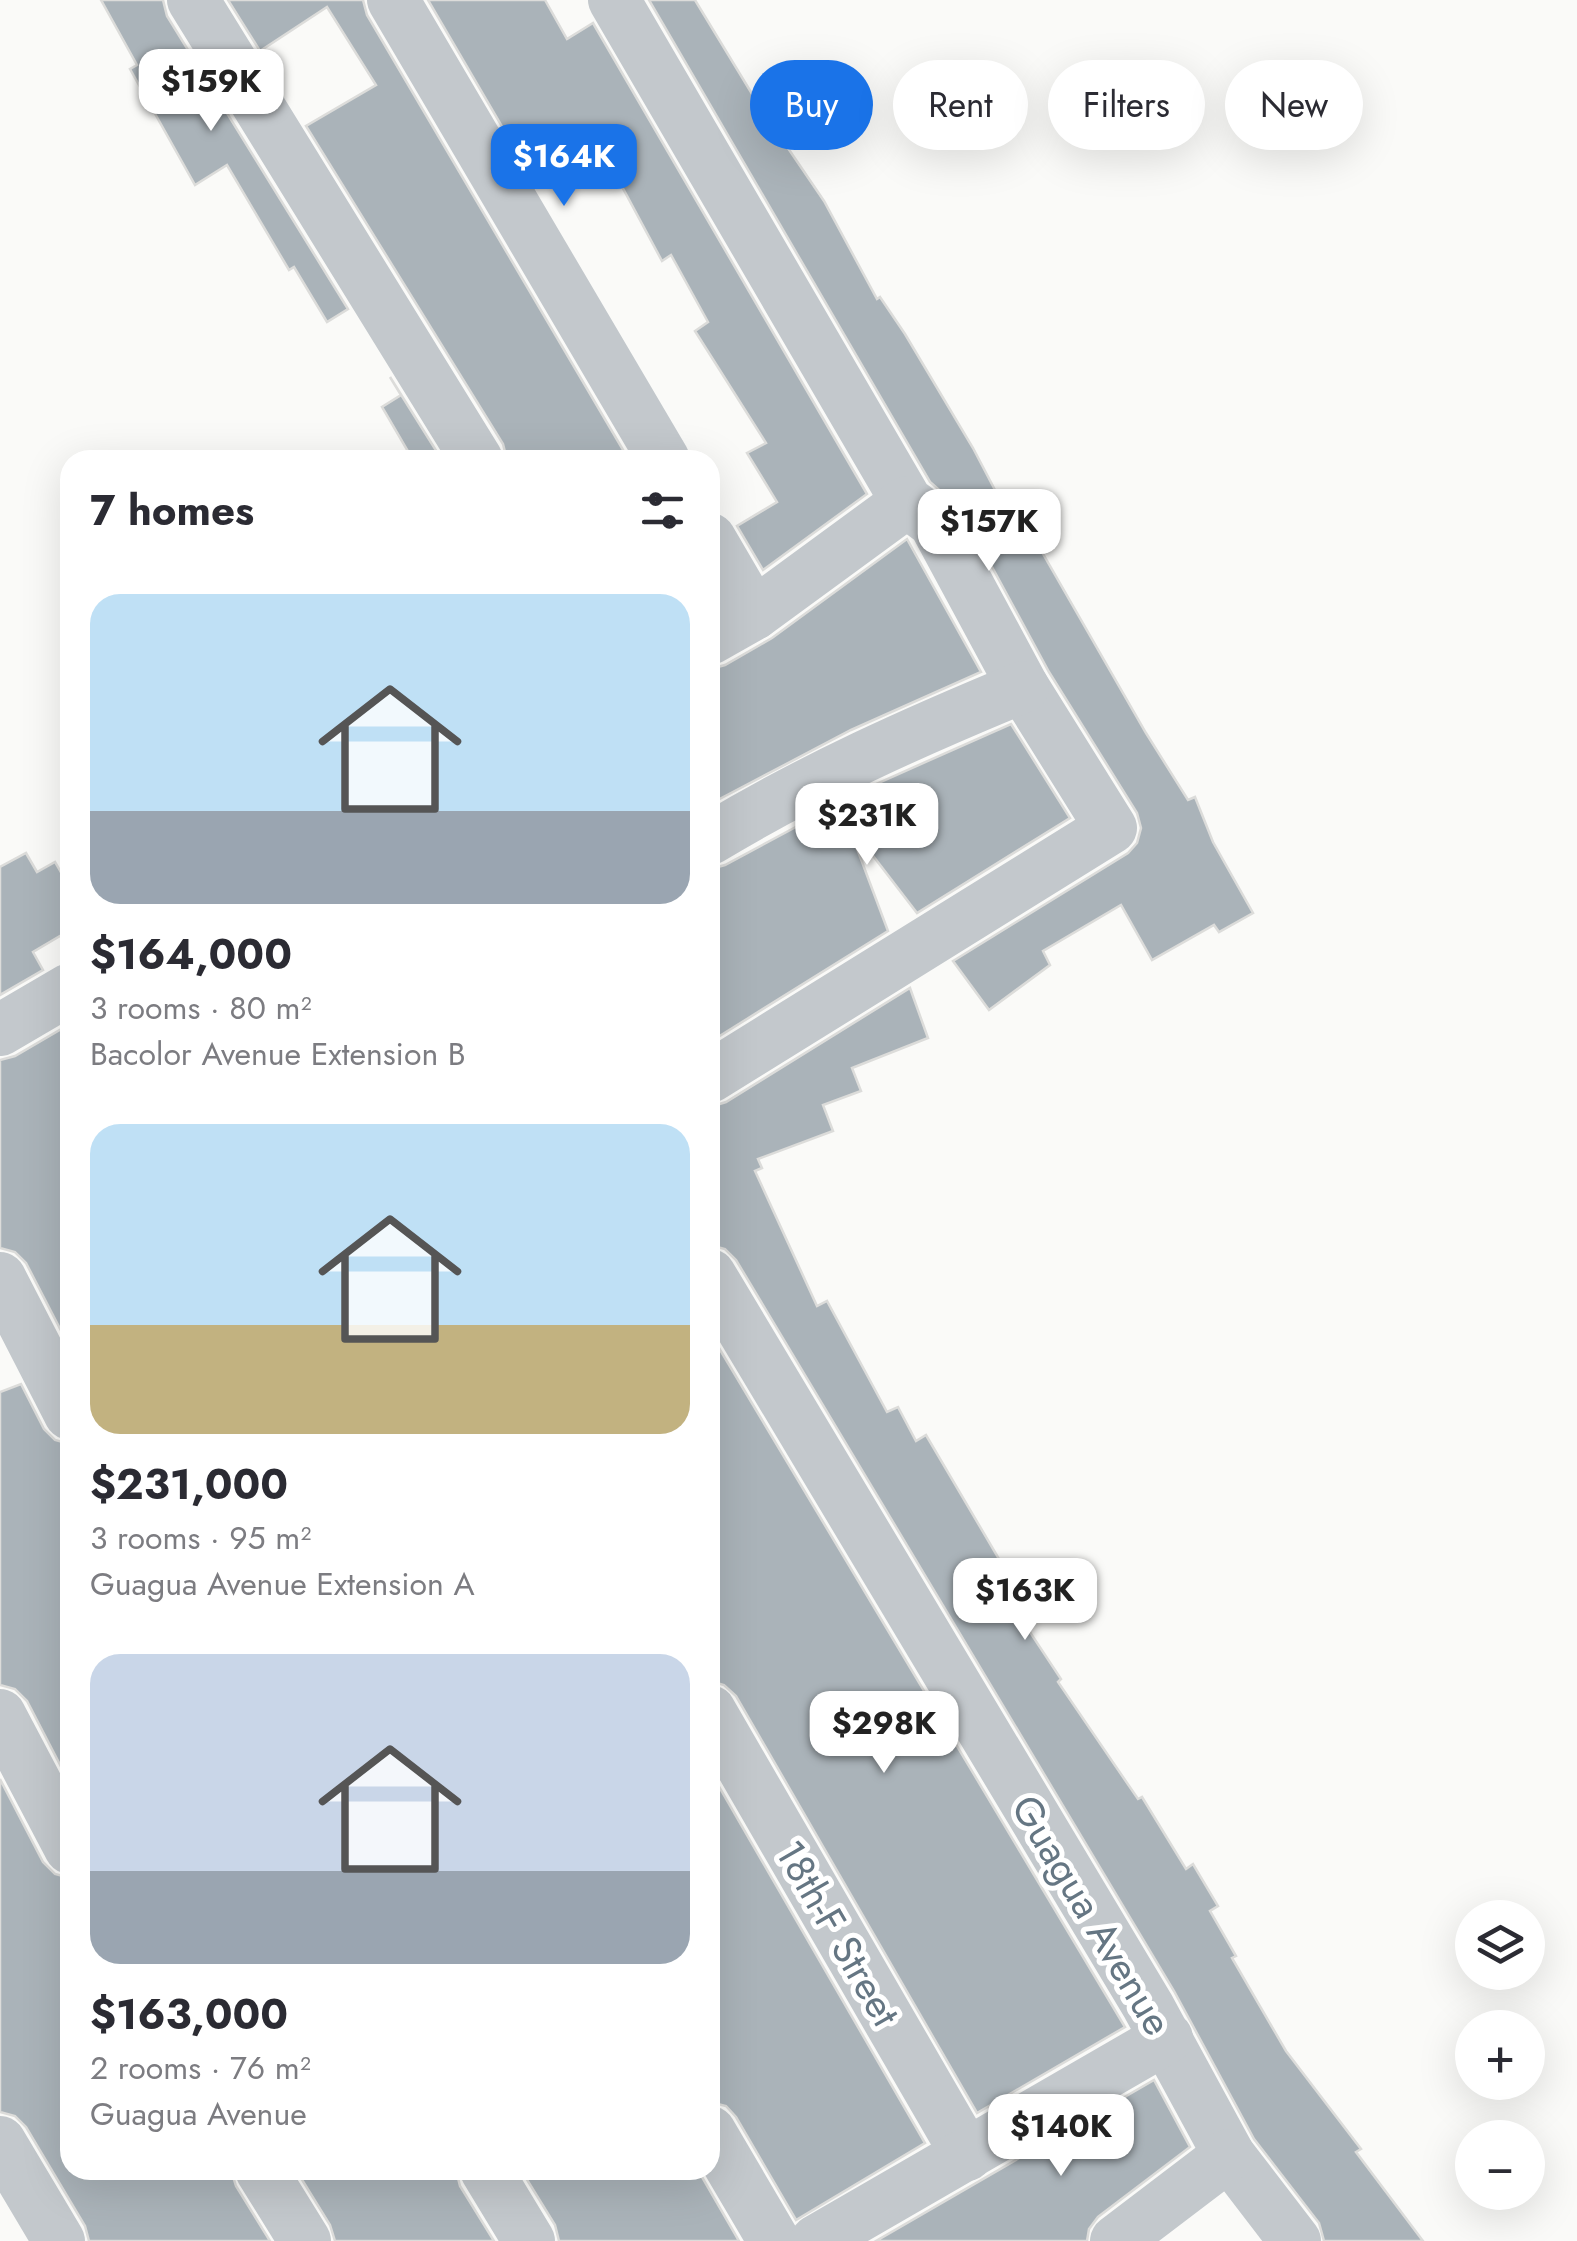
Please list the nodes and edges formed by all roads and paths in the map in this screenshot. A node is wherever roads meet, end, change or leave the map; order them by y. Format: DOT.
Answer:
graph roads {
  1 [pos="194,0"];
  2 [pos="393,0"];
  3 [pos="614,0"];
  4 [pos="471,450"];
  5 [pos="658,450"];
  6 [pos="907,502"];
  7 [pos="720,579"];
  8 [pos="732,626"];
  9 [pos="1023,686"];
  10 [pos="720,833"];
  11 [pos="60,997"];
  12 [pos="0,1030"];
  13 [pos="720,1071"];
  14 [pos="0,1278"];
  15 [pos="720,1292"];
  16 [pos="60,1395"];
  17 [pos="0,1715"];
  18 [pos="720,1728"];
  19 [pos="60,1829"];
  20 [pos="1167,2038"];
  21 [pos="0,2142"];
  22 [pos="720,2149"];
  23 [pos="967,2155"];
  24 [pos="1229,2155"];
  25 [pos="268,2180"];
  26 [pos="492,2180"];
  27 [pos="58,2241"];
  28 [pos="305,2241"];
  29 [pos="530,2241"];
  30 [pos="774,2241"];
  31 [pos="816,2241"];
  32 [pos="1116,2241"];
  33 [pos="1296,2241"];
  1 -- 4 [label="street"];
  2 -- 5 [label="street"];
  3 -- 6 [label="street"];
  6 -- 8 [label="street"];
  6 -- 9 [label="street"];
  7 -- 8 [label="street"];
  9 -- 10 [label="street"];
  9 -- 13 [label="street"];
  11 -- 12 [label="street"];
  14 -- 16 [label="street"];
  15 -- 20 [label="street, Guagua Avenue"];
  17 -- 19 [label="street"];
  18 -- 23 [label="street, 18th-F Street"];
  20 -- 23 [label="street"];
  20 -- 24 [label="street, Guagua Avenue"];
  21 -- 27 [label="street"];
  22 -- 30 [label="street"];
  23 -- 31 [label="street"];
  24 -- 32 [label="street"];
  24 -- 33 [label="street, Guagua Avenue"];
  25 -- 28 [label="street"];
  26 -- 29 [label="street"];
}
